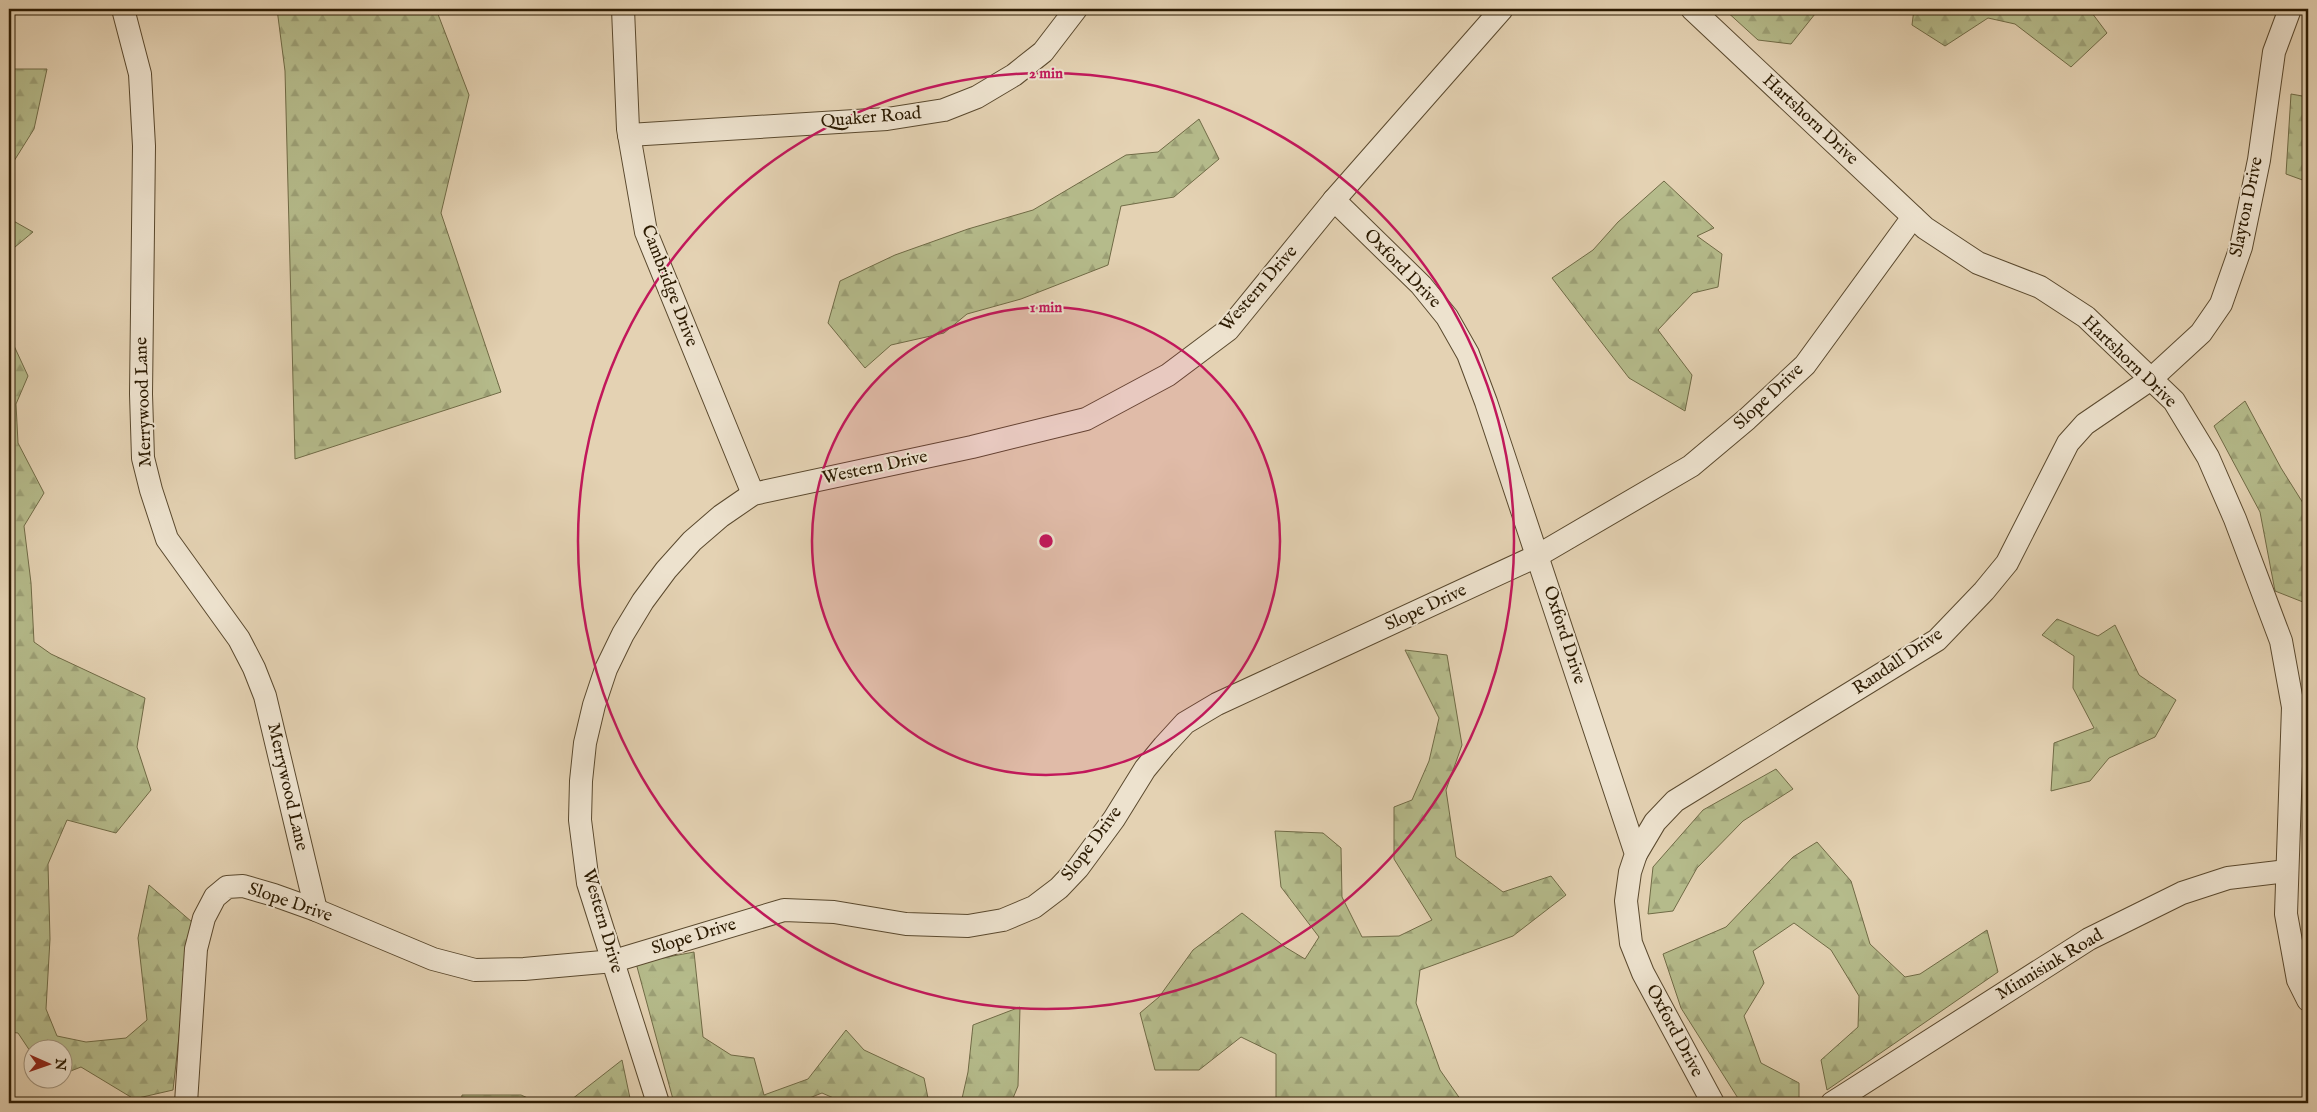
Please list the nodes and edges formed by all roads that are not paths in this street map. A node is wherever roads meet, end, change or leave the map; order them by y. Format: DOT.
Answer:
graph roads {
  1 [pos="124,9"];
  2 [pos="623,9"];
  3 [pos="1076,9"];
  4 [pos="1502,9"];
  5 [pos="1692,9"];
  6 [pos="2290,9"];
  7 [pos="629,135"];
  8 [pos="1334,200"];
  9 [pos="1913,217"];
  10 [pos="2151,379"];
  11 [pos="753,494"];
  12 [pos="1538,556"];
  13 [pos="1636,854"];
  14 [pos="2287,871"];
  15 [pos="316,910"];
  16 [pos="614,961"];
  17 [pos="2308,1000"];
  18 [pos="186,1103"];
  19 [pos="658,1103"];
  20 [pos="1713,1103"];
  21 [pos="1832,1103"];
  1 -- 15 [label="street, Merrywood Lane"];
  2 -- 7 [label="street, Cambridge Drive"];
  3 -- 7 [label="street, Quaker Road"];
  4 -- 8 [label="street, Western Drive"];
  5 -- 9 [label="street, Hartshorn Drive"];
  6 -- 10 [label="street, Slayton Drive"];
  7 -- 11 [label="street, Cambridge Drive"];
  8 -- 11 [label="street, Western Drive"];
  8 -- 12 [label="street, Oxford Drive"];
  9 -- 10 [label="street, Hartshorn Drive"];
  9 -- 12 [label="street, Slope Drive"];
  10 -- 13 [label="street, Randall Drive"];
  10 -- 14 [label="street, Hartshorn Drive"];
  11 -- 16 [label="street, Western Drive"];
  12 -- 13 [label="street, Oxford Drive"];
  12 -- 16 [label="street, Slope Drive"];
  13 -- 20 [label="street, Oxford Drive"];
  14 -- 17 [label="street, Hartshorn Drive"];
  14 -- 21 [label="street, Minnisink Road"];
  15 -- 16 [label="street, Slope Drive"];
  15 -- 18 [label="street, Slope Drive"];
  16 -- 19 [label="street, Western Drive"];
}
